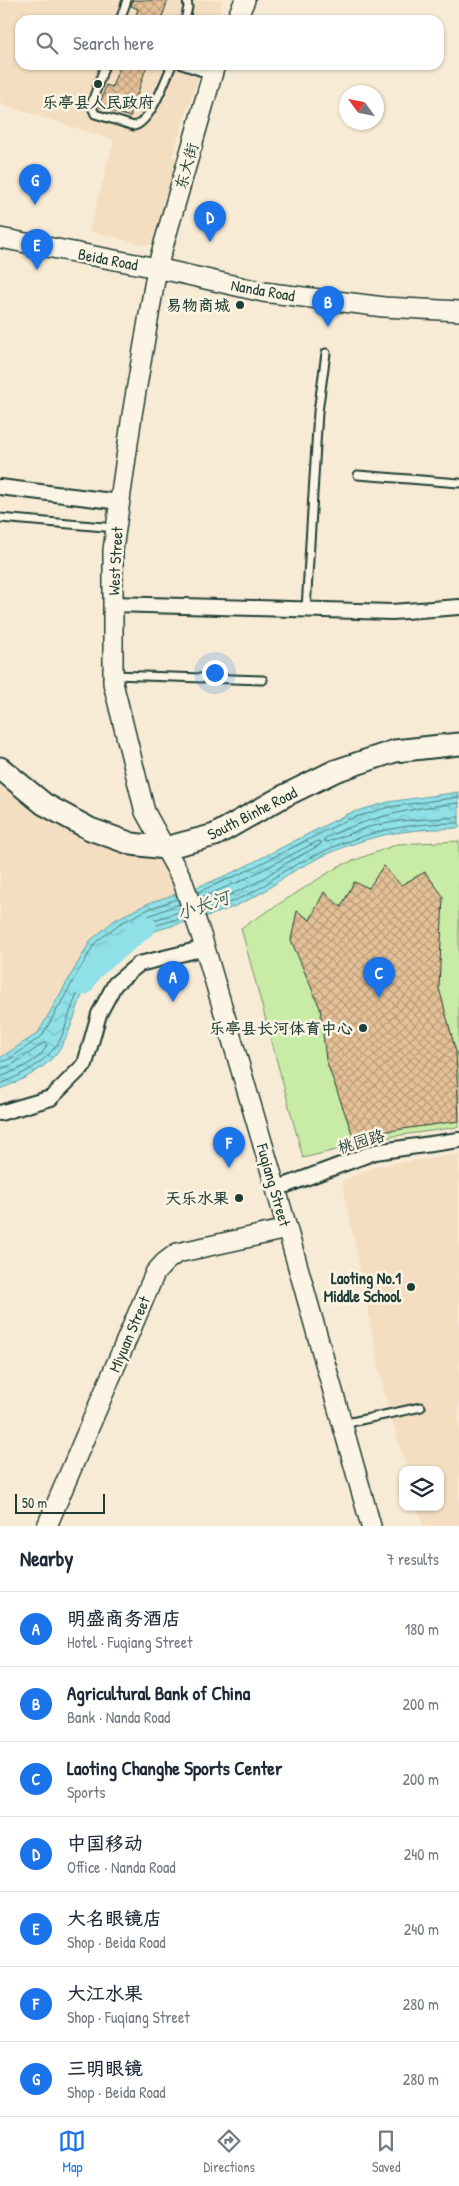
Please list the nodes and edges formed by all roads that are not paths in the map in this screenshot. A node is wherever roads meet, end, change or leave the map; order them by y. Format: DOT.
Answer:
graph roads {
  1 [pos="128,0"];
  2 [pos="187,0"];
  3 [pos="245,0"];
  4 [pos="122,15"];
  5 [pos="186,15"];
  6 [pos="238,15"];
  7 [pos="103,70"];
  8 [pos="170,70"];
  9 [pos="213,70"];
  10 [pos="0,238"];
  11 [pos="157,268"];
  12 [pos="459,311"];
  13 [pos="326,353"];
  14 [pos="358,475"];
  15 [pos="459,483"];
  16 [pos="0,487"];
  17 [pos="120,502"];
  18 [pos="0,518"];
  19 [pos="116,528"];
  20 [pos="113,604"];
  21 [pos="459,607"];
  22 [pos="306,609"];
  23 [pos="113,675"];
  24 [pos="263,680"];
  25 [pos="459,744"];
  26 [pos="0,768"];
  27 [pos="165,848"];
  28 [pos="203,943"];
  29 [pos="0,1113"];
  30 [pos="459,1140"];
  31 [pos="276,1189"];
  32 [pos="287,1229"];
  33 [pos="421,1407"];
  34 [pos="342,1424"];
  35 [pos="47,1526"];
  36 [pos="371,1526"];
  1 -- 4 [label="lane"];
  2 -- 5 [label="lane"];
  3 -- 6 [label="street"];
  7 -- 8 [label="lane"];
  9 -- 11 [label="street, 东大街"];
  10 -- 11 [label="street, Beida Road"];
  11 -- 12 [label="street, Nanda Road"];
  11 -- 17 [label="street, West Street"];
  13 -- 22 [label="lane"];
  14 -- 15 [label="lane"];
  16 -- 17 [label="street"];
  17 -- 19 [label="street, West Street"];
  18 -- 19 [label="lane"];
  19 -- 20 [label="street, West Street"];
  20 -- 22 [label="street"];
  20 -- 23 [label="street, West Street"];
  21 -- 22 [label="street"];
  23 -- 24 [label="lane"];
  23 -- 27 [label="street, West Street"];
  25 -- 27 [label="main road, South Binhe Road"];
  26 -- 27 [label="main road, South Binhe Road"];
  27 -- 28 [label="street, Fuqiang Street"];
  28 -- 29 [label="street"];
  28 -- 31 [label="street, Fuqiang Street"];
  30 -- 31 [label="street, 桃园路"];
  31 -- 32 [label="street, Fuqiang Street"];
  32 -- 34 [label="street, Fuqiang Street"];
  32 -- 35 [label="street, Miyuan Street"];
  33 -- 34 [label="lane"];
  34 -- 36 [label="street, Fuqiang Street"];
}
